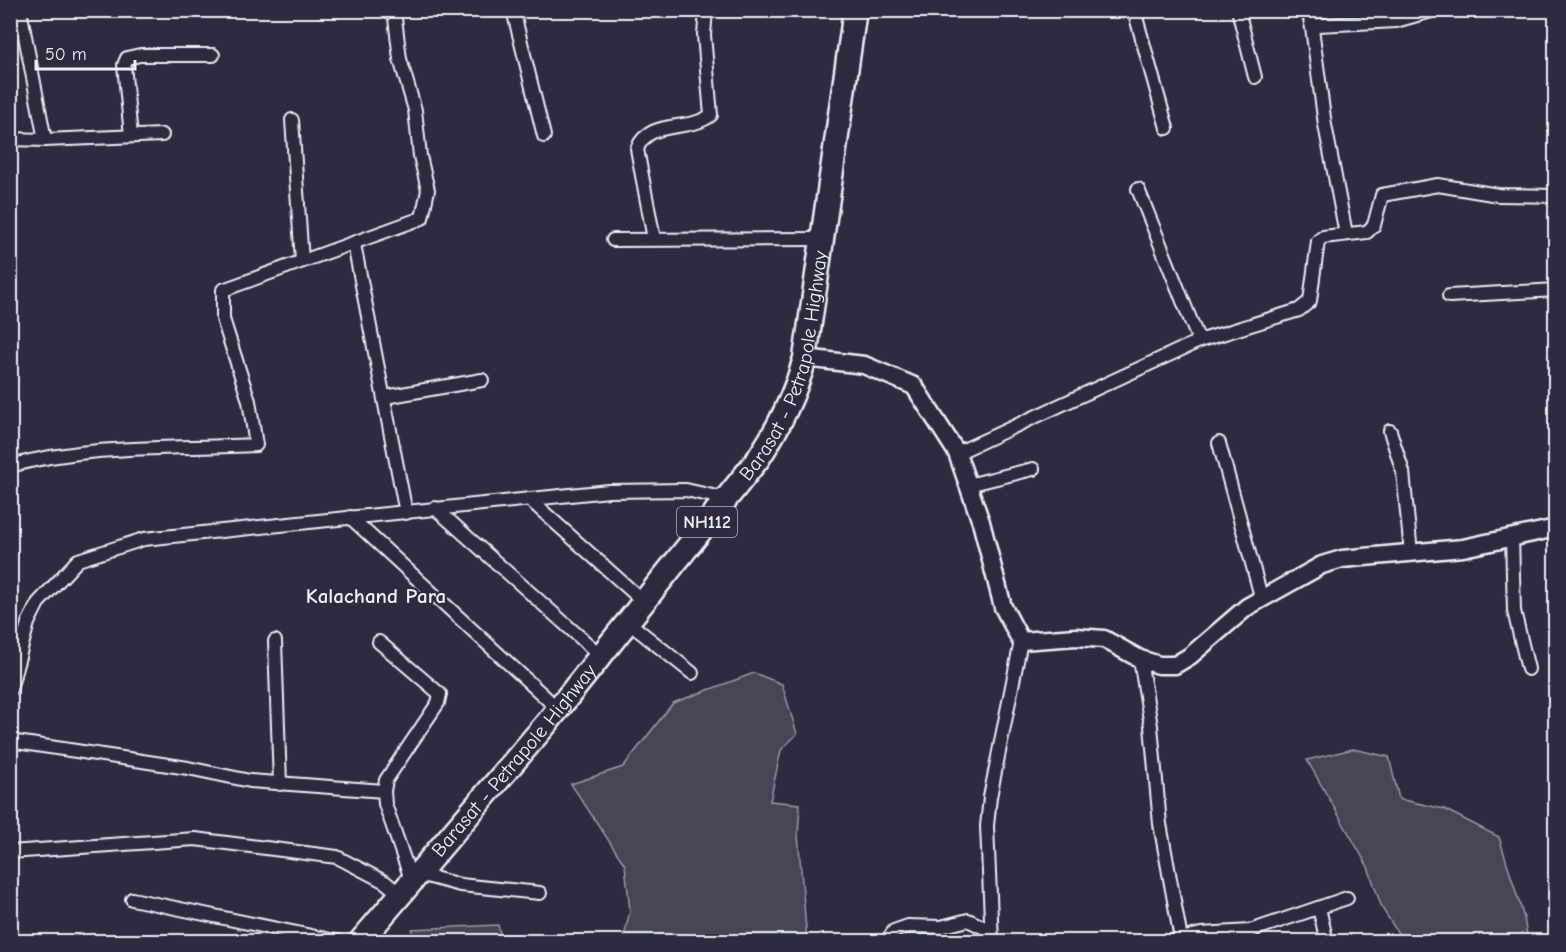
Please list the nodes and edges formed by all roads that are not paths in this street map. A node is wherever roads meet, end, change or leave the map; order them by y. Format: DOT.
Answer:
graph roads {
  1 [pos="20,10"];
  2 [pos="394,10"];
  3 [pos="513,10"];
  4 [pos="706,10"];
  5 [pos="855,10"];
  6 [pos="1134,10"];
  7 [pos="1238,10"];
  8 [pos="1308,10"];
  9 [pos="1435,10"];
  10 [pos="1376,16"];
  11 [pos="1312,28"];
  12 [pos="213,55"];
  13 [pos="1255,77"];
  14 [pos="292,120"];
  15 [pos="1167,128"];
  16 [pos="162,135"];
  17 [pos="131,136"];
  18 [pos="544,136"];
  19 [pos="10,138"];
  20 [pos="45,140"];
  21 [pos="1138,189"];
  22 [pos="1556,196"];
  23 [pos="1346,234"];
  24 [pos="654,239"];
  25 [pos="823,239"];
  26 [pos="613,240"];
  27 [pos="354,244"];
  28 [pos="302,261"];
  29 [pos="1556,290"];
  30 [pos="1449,296"];
  31 [pos="1198,341"];
  32 [pos="805,358"];
  33 [pos="482,380"];
  34 [pos="385,397"];
  35 [pos="1390,431"];
  36 [pos="1219,443"];
  37 [pos="957,453"];
  38 [pos="10,466"];
  39 [pos="1033,468"];
  40 [pos="968,485"];
  41 [pos="529,499"];
  42 [pos="726,499"];
  43 [pos="435,508"];
  44 [pos="406,513"];
  45 [pos="350,517"];
  46 [pos="1556,528"];
  47 [pos="1512,537"];
  48 [pos="1411,553"];
  49 [pos="1262,600"];
  50 [pos="644,602"];
  51 [pos="628,622"];
  52 [pos="275,641"];
  53 [pos="1021,641"];
  54 [pos="379,642"];
  55 [pos="601,656"];
  56 [pos="1140,659"];
  57 [pos="1528,669"];
  58 [pos="692,673"];
  59 [pos="10,690"];
  60 [pos="558,710"];
  61 [pos="10,741"];
  62 [pos="280,784"];
  63 [pos="384,791"];
  64 [pos="10,852"];
  65 [pos="411,884"];
  66 [pos="540,893"];
  67 [pos="1347,898"];
  68 [pos="132,899"];
  69 [pos="1319,908"];
  70 [pos="991,936"];
  71 [pos="1175,940"];
  72 [pos="340,942"];
  73 [pos="360,942"];
  74 [pos="886,942"];
  75 [pos="1327,942"];
  1 -- 20 [label="street"];
  2 -- 27 [label="street"];
  3 -- 18 [label="street"];
  4 -- 24 [label="street"];
  5 -- 25 [label="highway, Barasat - Petrapole Highway / NH112"];
  6 -- 15 [label="street"];
  7 -- 13 [label="street"];
  8 -- 11 [label="street"];
  9 -- 10 [label="street"];
  10 -- 11 [label="street"];
  11 -- 23 [label="street"];
  12 -- 17 [label="street"];
  14 -- 28 [label="street"];
  16 -- 17 [label="street"];
  17 -- 20 [label="street"];
  19 -- 20 [label="street"];
  21 -- 31 [label="street"];
  22 -- 23 [label="street"];
  23 -- 31 [label="street"];
  24 -- 25 [label="street"];
  24 -- 26 [label="street"];
  25 -- 32 [label="highway, Barasat - Petrapole Highway / NH112"];
  27 -- 28 [label="street"];
  27 -- 34 [label="street"];
  28 -- 38 [label="street"];
  29 -- 30 [label="street"];
  31 -- 37 [label="street"];
  32 -- 37 [label="street"];
  32 -- 42 [label="highway, Barasat - Petrapole Highway / NH112"];
  33 -- 34 [label="street"];
  34 -- 44 [label="street"];
  35 -- 48 [label="street"];
  36 -- 49 [label="street"];
  37 -- 40 [label="street"];
  39 -- 40 [label="street"];
  40 -- 53 [label="street"];
  41 -- 42 [label="street"];
  41 -- 43 [label="street"];
  41 -- 50 [label="street"];
  42 -- 50 [label="highway, Barasat - Petrapole Highway / NH112"];
  43 -- 44 [label="street"];
  43 -- 55 [label="street"];
  44 -- 45 [label="street"];
  45 -- 59 [label="street"];
  45 -- 60 [label="street"];
  46 -- 47 [label="street"];
  47 -- 48 [label="street"];
  47 -- 57 [label="street"];
  48 -- 49 [label="street"];
  49 -- 56 [label="street"];
  50 -- 51 [label="highway, Barasat - Petrapole Highway / NH112"];
  51 -- 55 [label="highway, Barasat - Petrapole Highway / NH112"];
  51 -- 58 [label="street"];
  52 -- 62 [label="street"];
  53 -- 56 [label="street"];
  53 -- 70 [label="street"];
  54 -- 63 [label="street"];
  55 -- 60 [label="highway, Barasat - Petrapole Highway / NH112"];
  56 -- 71 [label="street"];
  60 -- 65 [label="highway, Barasat - Petrapole Highway / NH112"];
  61 -- 62 [label="street"];
  62 -- 63 [label="street"];
  63 -- 65 [label="street"];
  64 -- 65 [label="street"];
  65 -- 66 [label="street"];
  65 -- 73 [label="highway, Barasat - Petrapole Highway / NH112"];
  67 -- 69 [label="street"];
  68 -- 72 [label="street"];
  69 -- 71 [label="street"];
  69 -- 75 [label="street"];
  70 -- 74 [label="street"];
}
